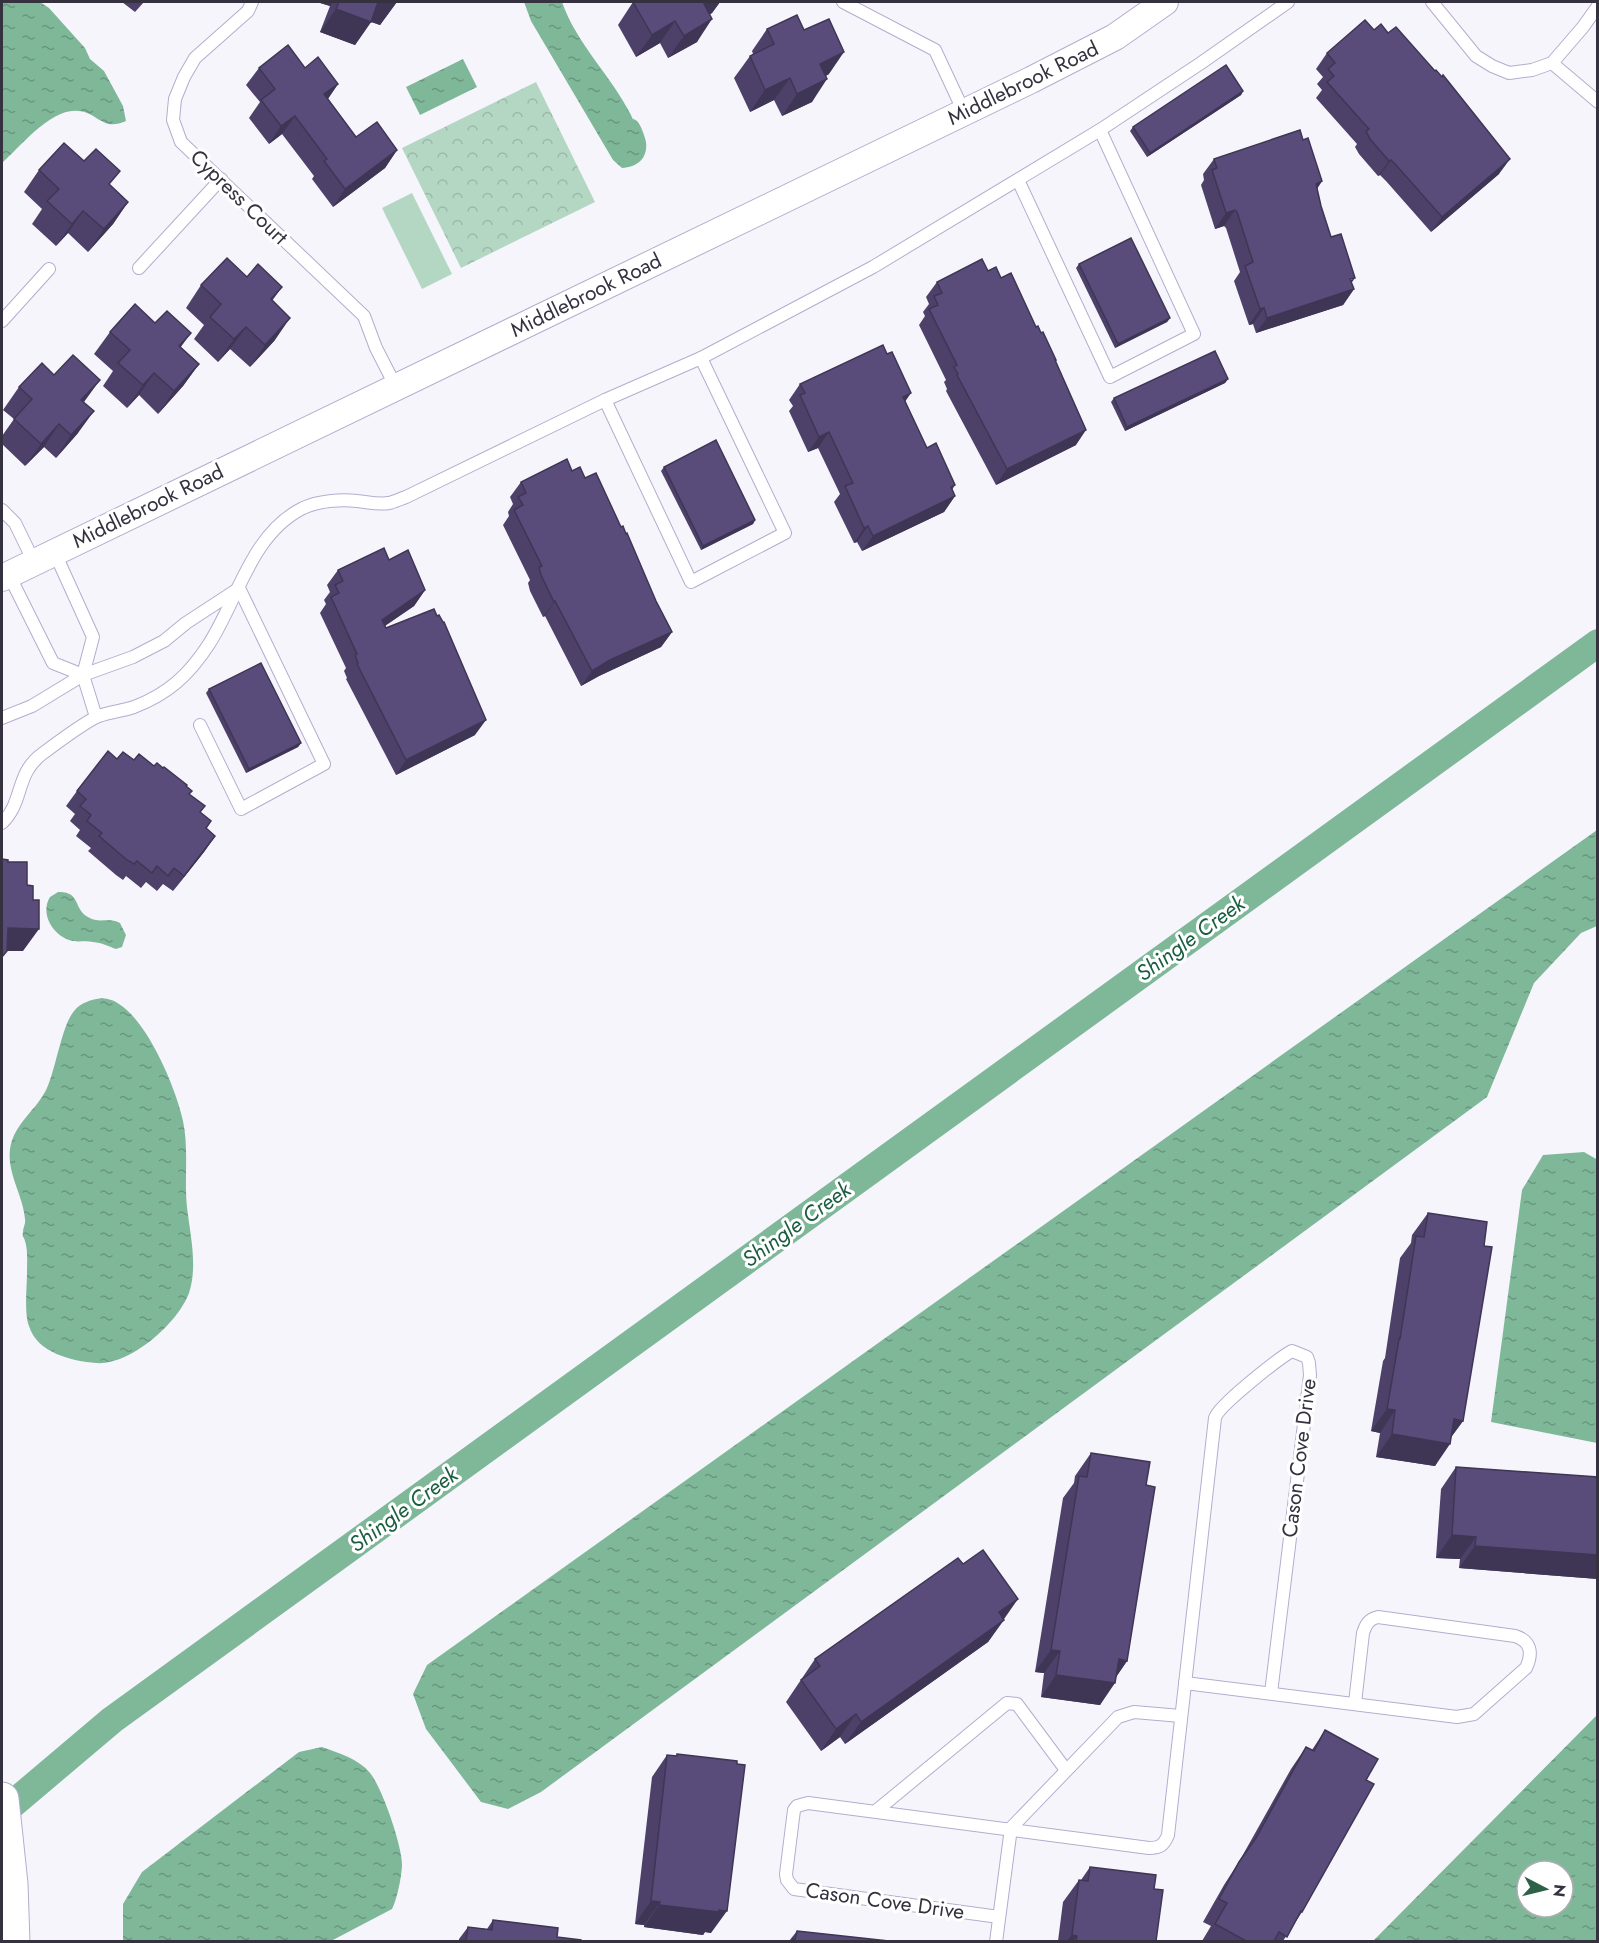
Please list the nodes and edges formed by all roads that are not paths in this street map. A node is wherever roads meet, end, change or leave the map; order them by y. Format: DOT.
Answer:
graph roads {
  1 [pos="252,2"];
  2 [pos="843,2"];
  3 [pos="1165,2"];
  4 [pos="1288,2"];
  5 [pos="1432,2"];
  6 [pos="1598,6"];
  7 [pos="1552,63"];
  8 [pos="1598,102"];
  9 [pos="964,112"];
  10 [pos="1100,130"];
  11 [pos="220,179"];
  12 [pos="1018,180"];
  13 [pos="139,268"];
  14 [pos="50,269"];
  15 [pos="2,321"];
  16 [pos="701,358"];
  17 [pos="396,387"];
  18 [pos="605,399"];
  19 [pos="2,510"];
  20 [pos="44,557"];
  21 [pos="5,576"];
  22 [pos="239,588"];
  23 [pos="83,675"];
  24 [pos="96,717"];
  25 [pos="2,718"];
  26 [pos="200,725"];
  27 [pos="2,823"];
  28 [pos="1185,1683"];
  29 [pos="1270,1693"];
  30 [pos="1355,1703"];
  31 [pos="1181,1716"];
  32 [pos="1066,1770"];
  33 [pos="2,1799"];
  34 [pos="876,1811"];
  35 [pos="1011,1828"];
  36 [pos="999,1917"];
  37 [pos="13,1941"];
  38 [pos="996,1941"];
  1 -- 11 [label="lane, Cypress Court"];
  2 -- 9 [label="lane"];
  3 -- 9 [label="street, Middlebrook Road"];
  4 -- 10 [label="lane"];
  5 -- 7 [label="lane"];
  6 -- 7 [label="lane"];
  7 -- 8 [label="lane"];
  9 -- 17 [label="street, Middlebrook Road"];
  10 -- 12 [label="lane"];
  10 -- 12 [label="lane"];
  11 -- 13 [label="lane"];
  11 -- 17 [label="lane, Cypress Court"];
  12 -- 16 [label="lane"];
  14 -- 15 [label="lane"];
  16 -- 18 [label="lane"];
  16 -- 18 [label="lane"];
  17 -- 20 [label="street, Middlebrook Road"];
  18 -- 22 [label="lane"];
  19 -- 20 [label="lane"];
  20 -- 21 [label="street, Middlebrook Road"];
  20 -- 23 [label="lane"];
  21 -- 23 [label="lane"];
  22 -- 23 [label="lane"];
  22 -- 24 [label="lane"];
  22 -- 26 [label="lane"];
  23 -- 24 [label="lane"];
  23 -- 25 [label="lane"];
  24 -- 27 [label="lane"];
  28 -- 29 [label="lane"];
  28 -- 29 [label="lane, Cason Cove Drive"];
  28 -- 31 [label="lane, Cason Cove Drive"];
  29 -- 30 [label="lane"];
  30 -- 30 [label="lane"];
  31 -- 32 [label="lane"];
  31 -- 35 [label="lane, Cason Cove Drive"];
  32 -- 34 [label="lane"];
  32 -- 35 [label="lane"];
  33 -- 37 [label="main road"];
  34 -- 35 [label="lane, Cason Cove Drive"];
  34 -- 36 [label="lane, Cason Cove Drive"];
  35 -- 36 [label="lane"];
  36 -- 38 [label="lane"];
}
